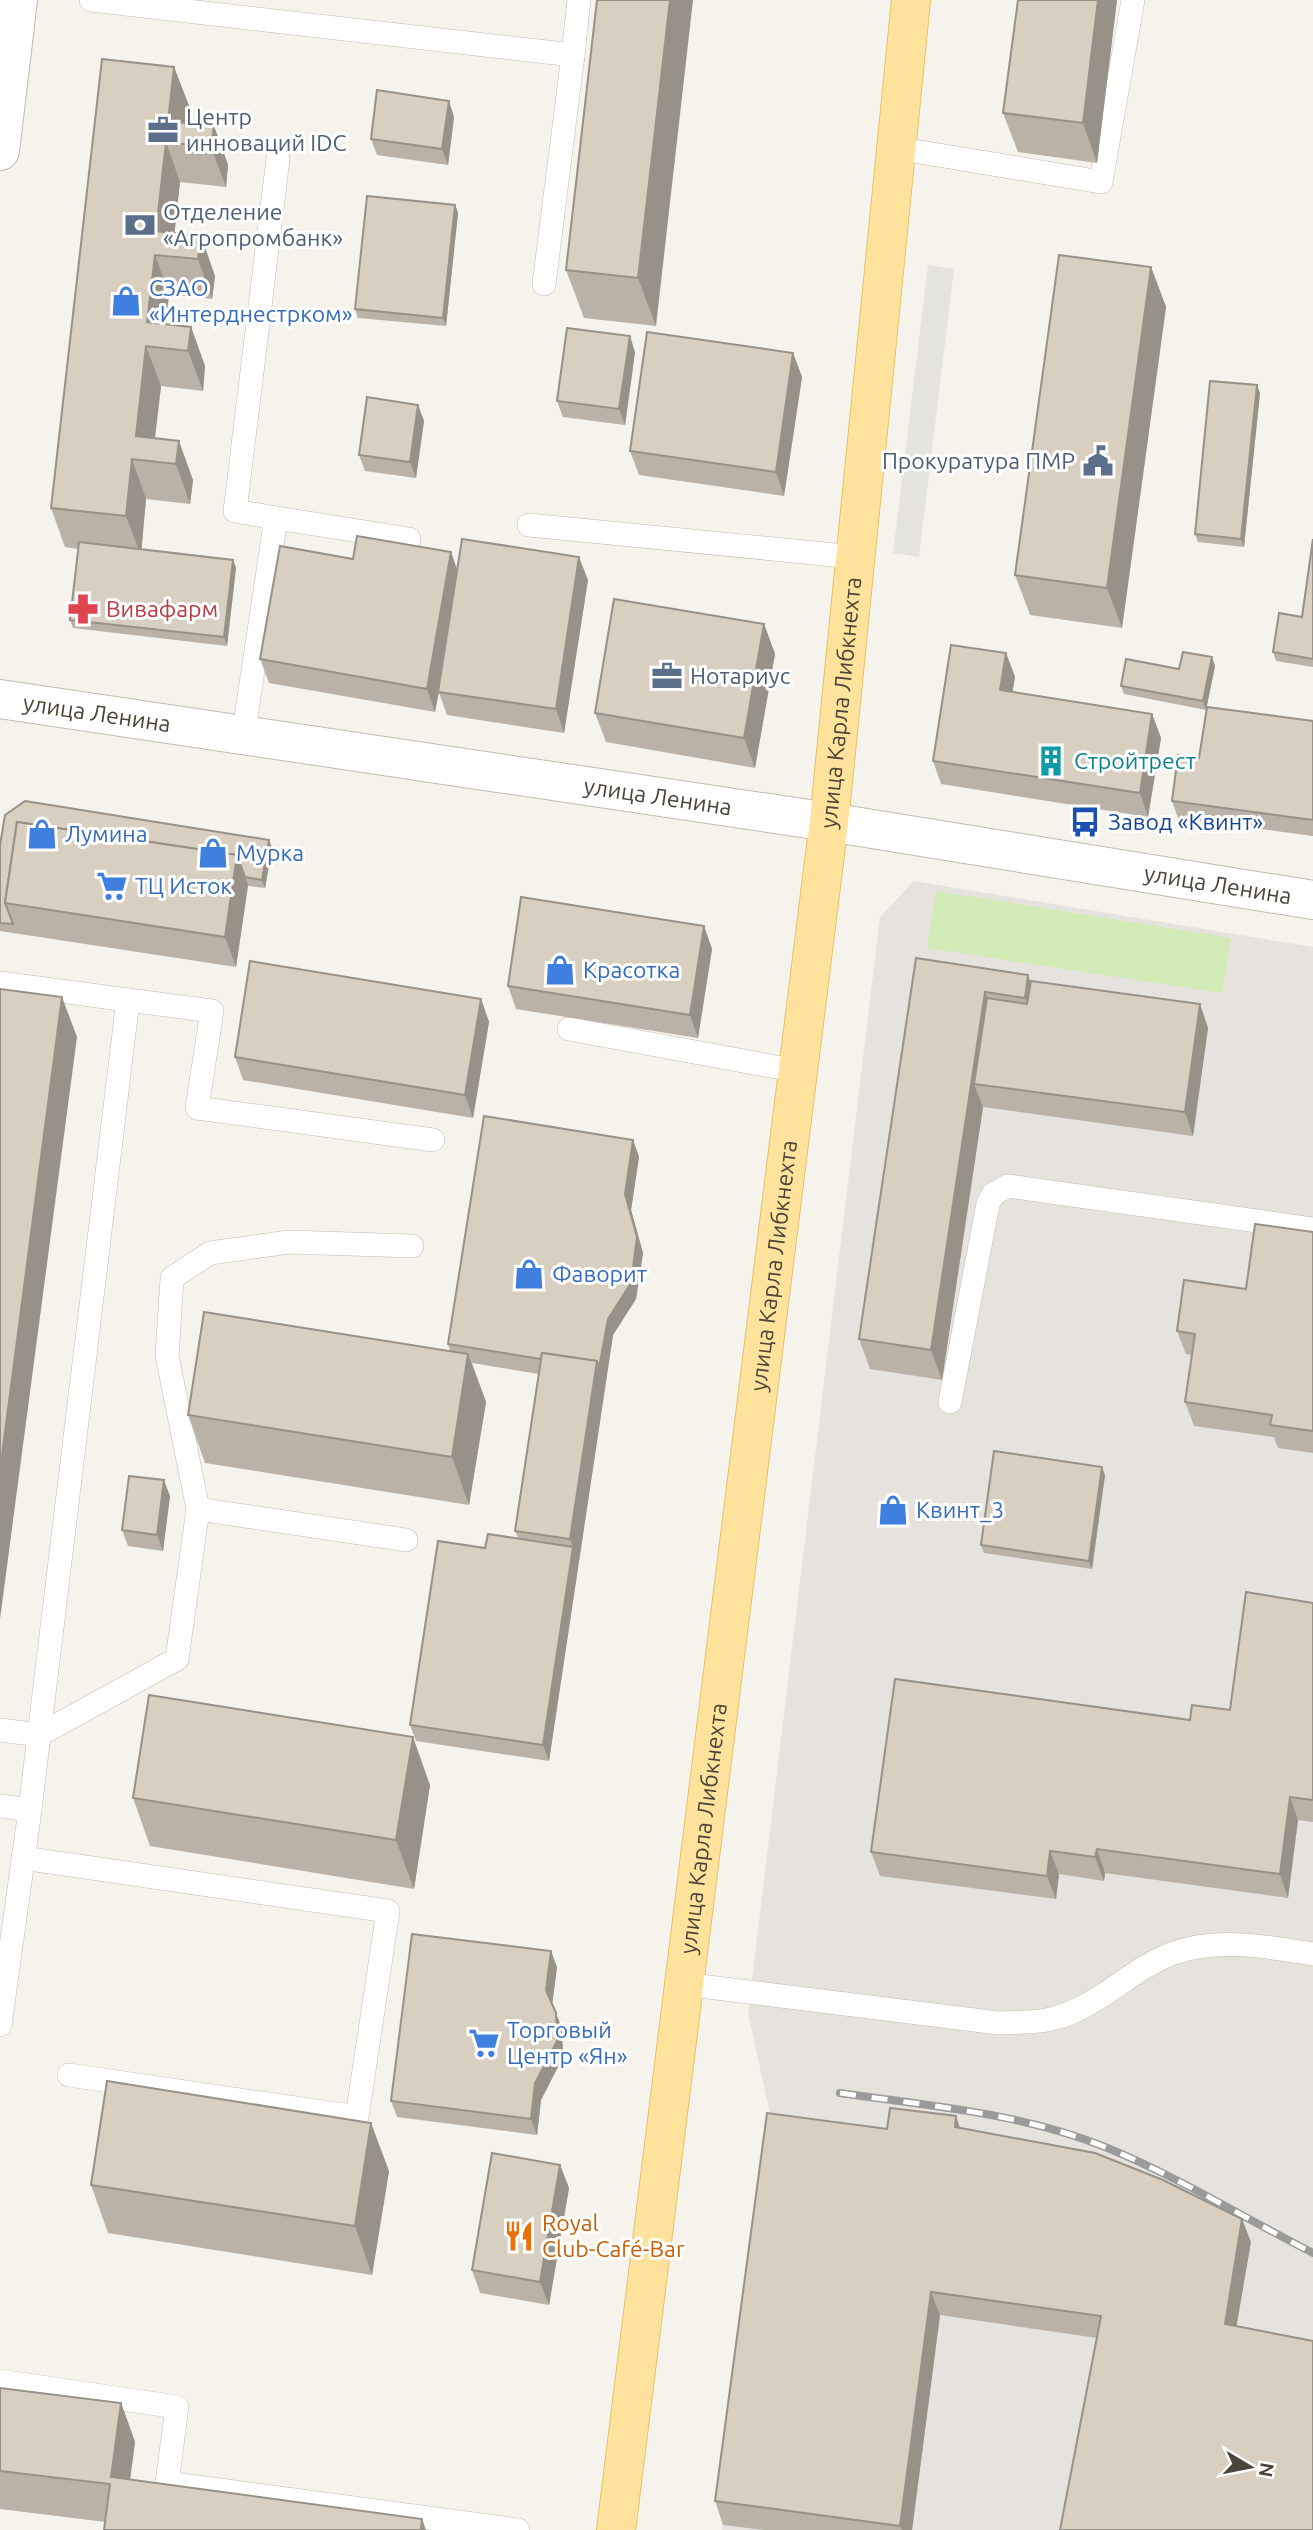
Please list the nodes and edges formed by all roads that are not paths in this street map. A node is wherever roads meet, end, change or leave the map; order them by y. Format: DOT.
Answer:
graph roads {
  1 [pos="18,0"];
  2 [pos="91,0"];
  3 [pos="579,0"];
  4 [pos="911,0"];
  5 [pos="1133,0"];
  6 [pos="262,9"];
  7 [pos="573,55"];
  8 [pos="896,148"];
  9 [pos="0,151"];
  10 [pos="278,159"];
  11 [pos="544,284"];
  12 [pos="276,518"];
  13 [pos="529,525"];
  14 [pos="409,539"];
  15 [pos="855,557"];
  16 [pos="0,699"];
  17 [pos="243,737"];
  18 [pos="830,822"];
  19 [pos="1313,900"];
  20 [pos="0,983"];
  21 [pos="128,1000"];
  22 [pos="569,1029"];
  23 [pos="798,1071"];
  24 [pos="433,1140"];
  25 [pos="1313,1228"];
  26 [pos="412,1246"];
  27 [pos="950,1402"];
  28 [pos="198,1510"];
  29 [pos="406,1540"];
  30 [pos="0,1730"];
  31 [pos="39,1735"];
  32 [pos="0,1807"];
  33 [pos="30,1810"];
  34 [pos="23,1858"];
  35 [pos="1313,1954"];
  36 [pos="684,1984"];
  37 [pos="0,2025"];
  38 [pos="69,2075"];
  39 [pos="0,2381"];
  40 [pos="518,2530"];
  41 [pos="616,2530"];
  1 -- 9 [label="street"];
  2 -- 6 [label="lane"];
  3 -- 7 [label="lane"];
  4 -- 8 [label="main road, улица Карла Либкнехта"];
  5 -- 8 [label="lane"];
  6 -- 7 [label="lane"];
  7 -- 11 [label="lane"];
  8 -- 15 [label="main road, улица Карла Либкнехта"];
  10 -- 12 [label="lane"];
  12 -- 14 [label="lane"];
  12 -- 17 [label="lane"];
  13 -- 15 [label="lane"];
  15 -- 18 [label="main road, улица Карла Либкнехта"];
  16 -- 17 [label="street, улица Ленина"];
  17 -- 18 [label="street, улица Ленина"];
  18 -- 19 [label="street, улица Ленина"];
  18 -- 23 [label="main road, улица Карла Либкнехта"];
  20 -- 21 [label="lane"];
  21 -- 24 [label="lane"];
  21 -- 31 [label="lane"];
  22 -- 23 [label="lane"];
  23 -- 36 [label="main road, улица Карла Либкнехта"];
  25 -- 27 [label="lane"];
  26 -- 28 [label="lane"];
  28 -- 29 [label="lane"];
  28 -- 31 [label="lane"];
  30 -- 31 [label="lane"];
  31 -- 33 [label="lane"];
  32 -- 33 [label="lane"];
  33 -- 34 [label="lane"];
  34 -- 37 [label="lane"];
  34 -- 38 [label="lane"];
  35 -- 36 [label="lane"];
  36 -- 41 [label="main road, улица Карла Либкнехта"];
  39 -- 40 [label="lane"];
}
